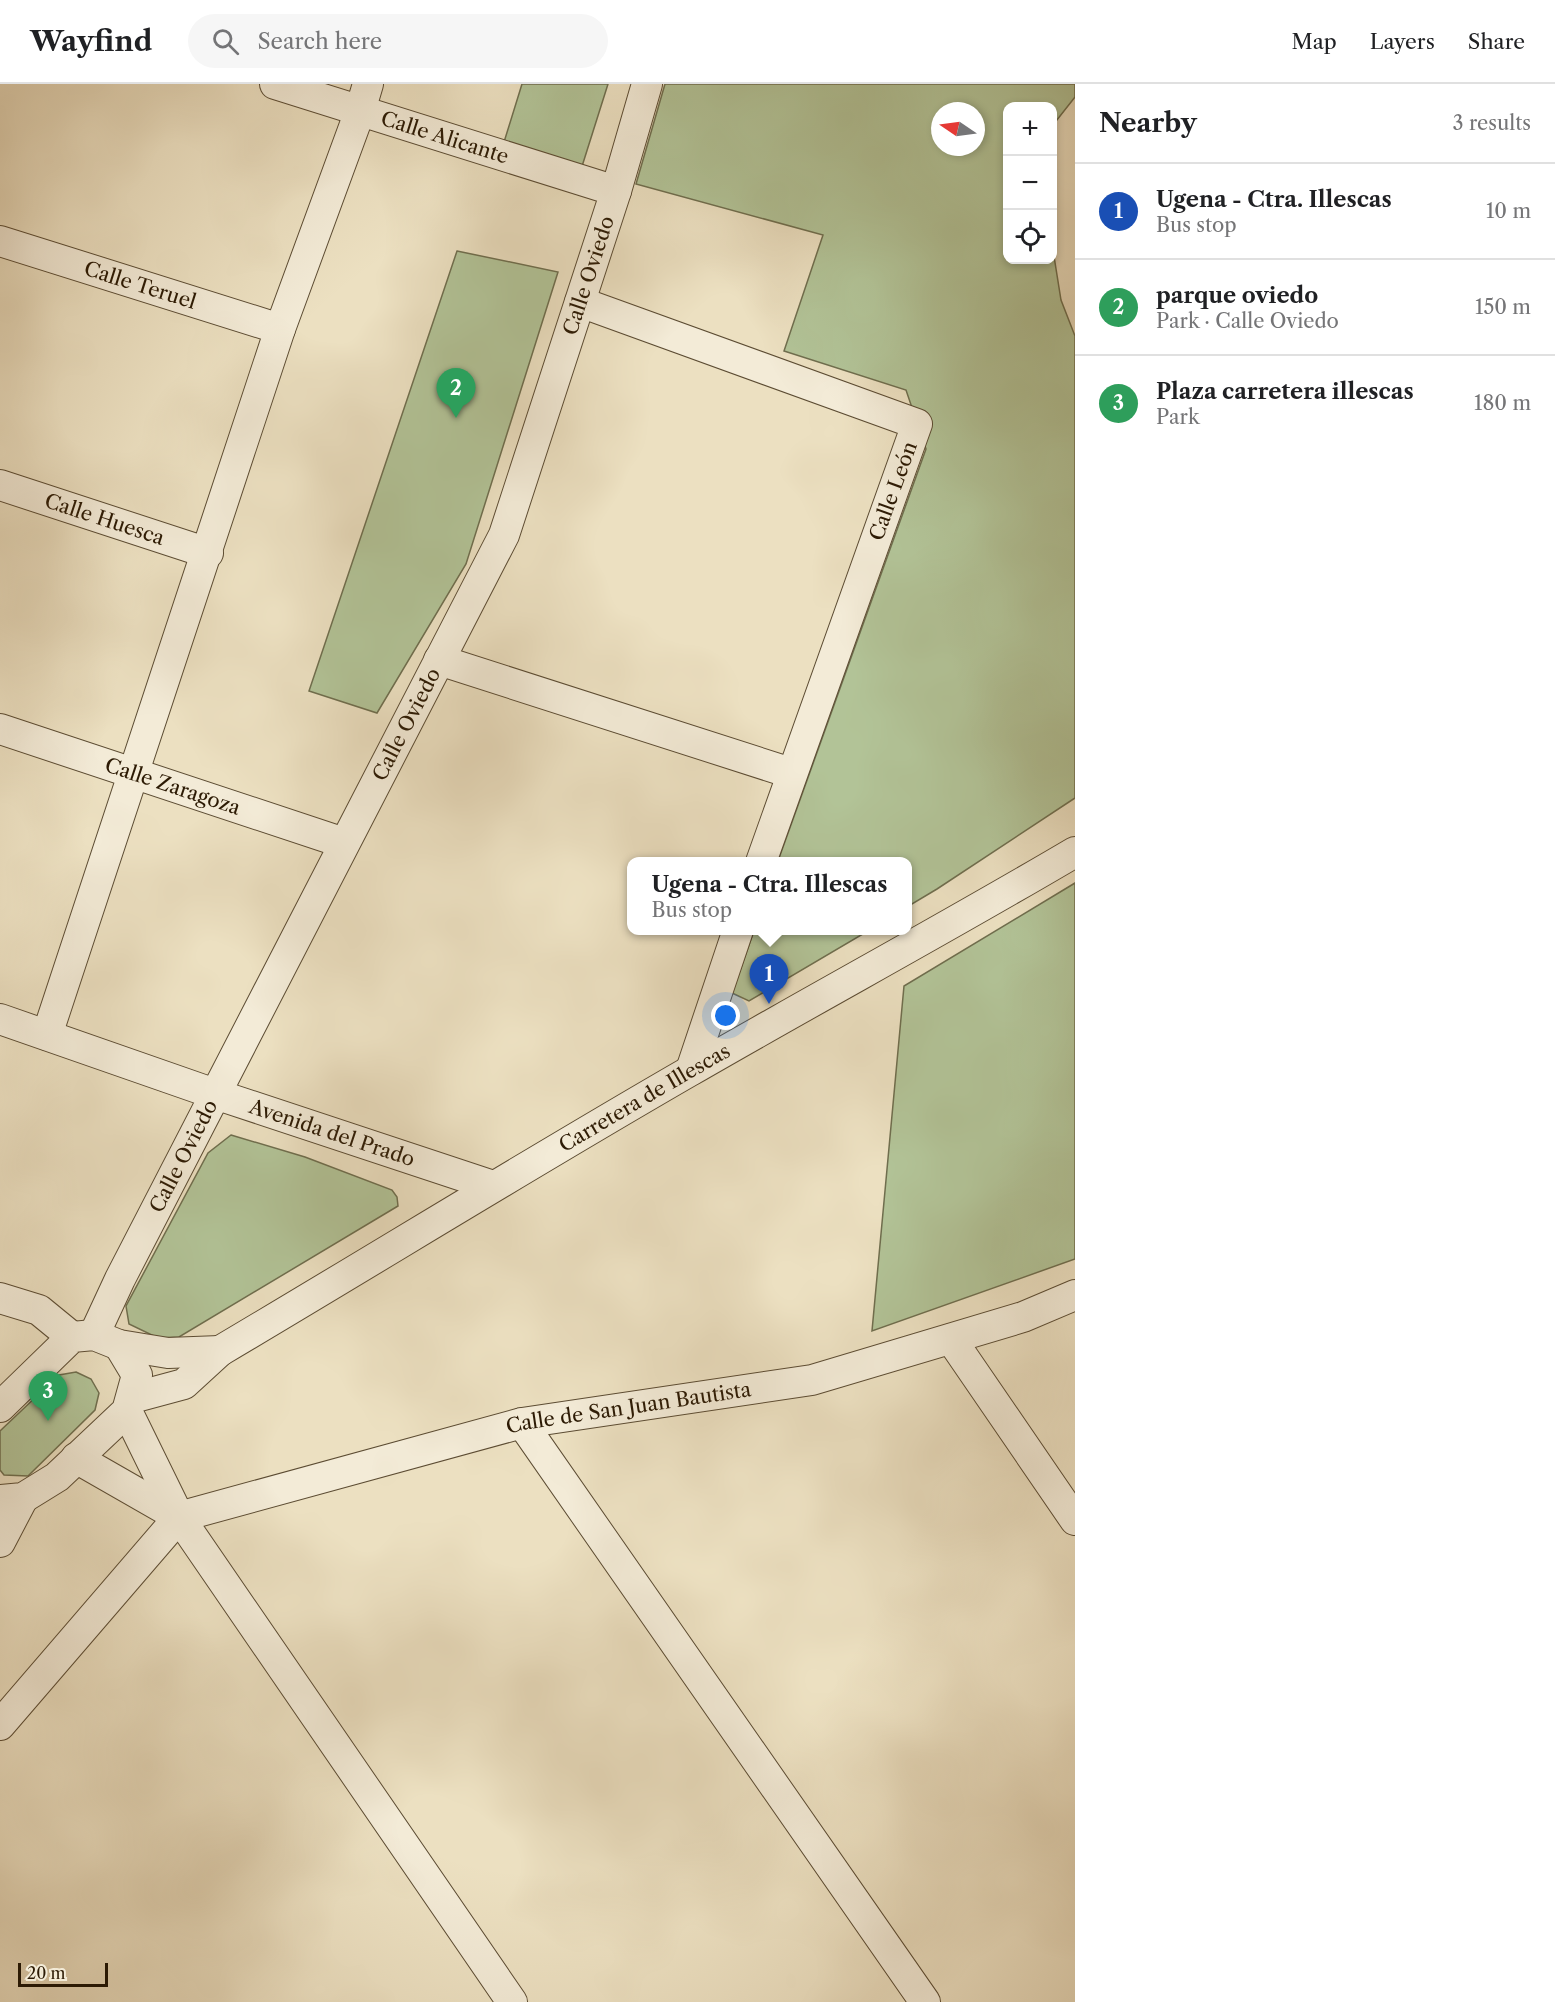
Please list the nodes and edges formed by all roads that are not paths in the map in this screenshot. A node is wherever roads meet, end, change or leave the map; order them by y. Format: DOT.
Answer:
graph roads {
  1 [pos="275,84"];
  2 [pos="647,84"];
  3 [pos="364,97"];
  4 [pos="616,191"];
  5 [pos="0,241"];
  6 [pos="580,302"];
  7 [pos="280,329"];
  8 [pos="0,485"];
  9 [pos="208,553"];
  10 [pos="439,660"];
  11 [pos="0,729"];
  12 [pos="792,773"];
  13 [pos="135,774"];
  14 [pos="344,843"];
  15 [pos="1075,852"];
  16 [pos="762,857"];
  17 [pos="736,935"];
  18 [pos="0,1019"];
  19 [pos="47,1035"];
  20 [pos="691,1070"];
  21 [pos="215,1094"];
  22 [pos="493,1186"];
  23 [pos="1075,1295"];
  24 [pos="0,1298"];
  25 [pos="95,1339"];
  26 [pos="951,1339"];
  27 [pos="220,1351"];
  28 [pos="130,1405"];
  29 [pos="0,1407"];
  30 [pos="522,1423"];
  31 [pos="76,1458"];
  32 [pos="11,1499"];
  33 [pos="179,1517"];
  34 [pos="1075,1520"];
  35 [pos="0,1542"];
  36 [pos="0,1725"];
  37 [pos="512,2002"];
  38 [pos="925,2002"];
  1 -- 3 [label="street, Calle Alicante"];
  2 -- 4 [label="street, Calle Oviedo"];
  3 -- 4 [label="street, Calle Alicante"];
  3 -- 7 [label="street"];
  4 -- 6 [label="street, Calle Oviedo"];
  5 -- 7 [label="street, Calle Teruel"];
  6 -- 10 [label="street, Calle Oviedo"];
  6 -- 12 [label="street, Calle León"];
  7 -- 9 [label="street"];
  8 -- 9 [label="street, Calle Huesca"];
  9 -- 13 [label="street"];
  10 -- 12 [label="street"];
  10 -- 14 [label="street, Calle Oviedo"];
  11 -- 13 [label="street, Calle Zaragoza"];
  12 -- 16 [label="street, Calle León"];
  13 -- 14 [label="street, Calle Zaragoza"];
  13 -- 19 [label="street"];
  14 -- 21 [label="street, Calle Oviedo"];
  15 -- 20 [label="street, Carretera de Illescas"];
  17 -- 20 [label="street"];
  18 -- 19 [label="street, Avenida del Prado"];
  19 -- 21 [label="street, Avenida del Prado"];
  20 -- 22 [label="street, Carretera de Illescas"];
  21 -- 22 [label="street, Avenida del Prado"];
  21 -- 25 [label="street, Calle Oviedo"];
  22 -- 27 [label="street, Carretera de Illescas"];
  23 -- 26 [label="street, Calle de San Juan Bautista"];
  24 -- 25 [label="street"];
  25 -- 27 [label="street, Carretera de Illescas"];
  25 -- 28 [label="street"];
  25 -- 29 [label="street"];
  26 -- 30 [label="street, Calle de San Juan Bautista"];
  26 -- 34 [label="street"];
  27 -- 28 [label="street, Carretera de Illescas"];
  28 -- 31 [label="street"];
  28 -- 33 [label="street"];
  30 -- 33 [label="street, Calle de San Juan Bautista"];
  30 -- 38 [label="street"];
  31 -- 32 [label="street"];
  31 -- 33 [label="street"];
  32 -- 35 [label="street"];
  33 -- 36 [label="street"];
  33 -- 37 [label="street"];
}
